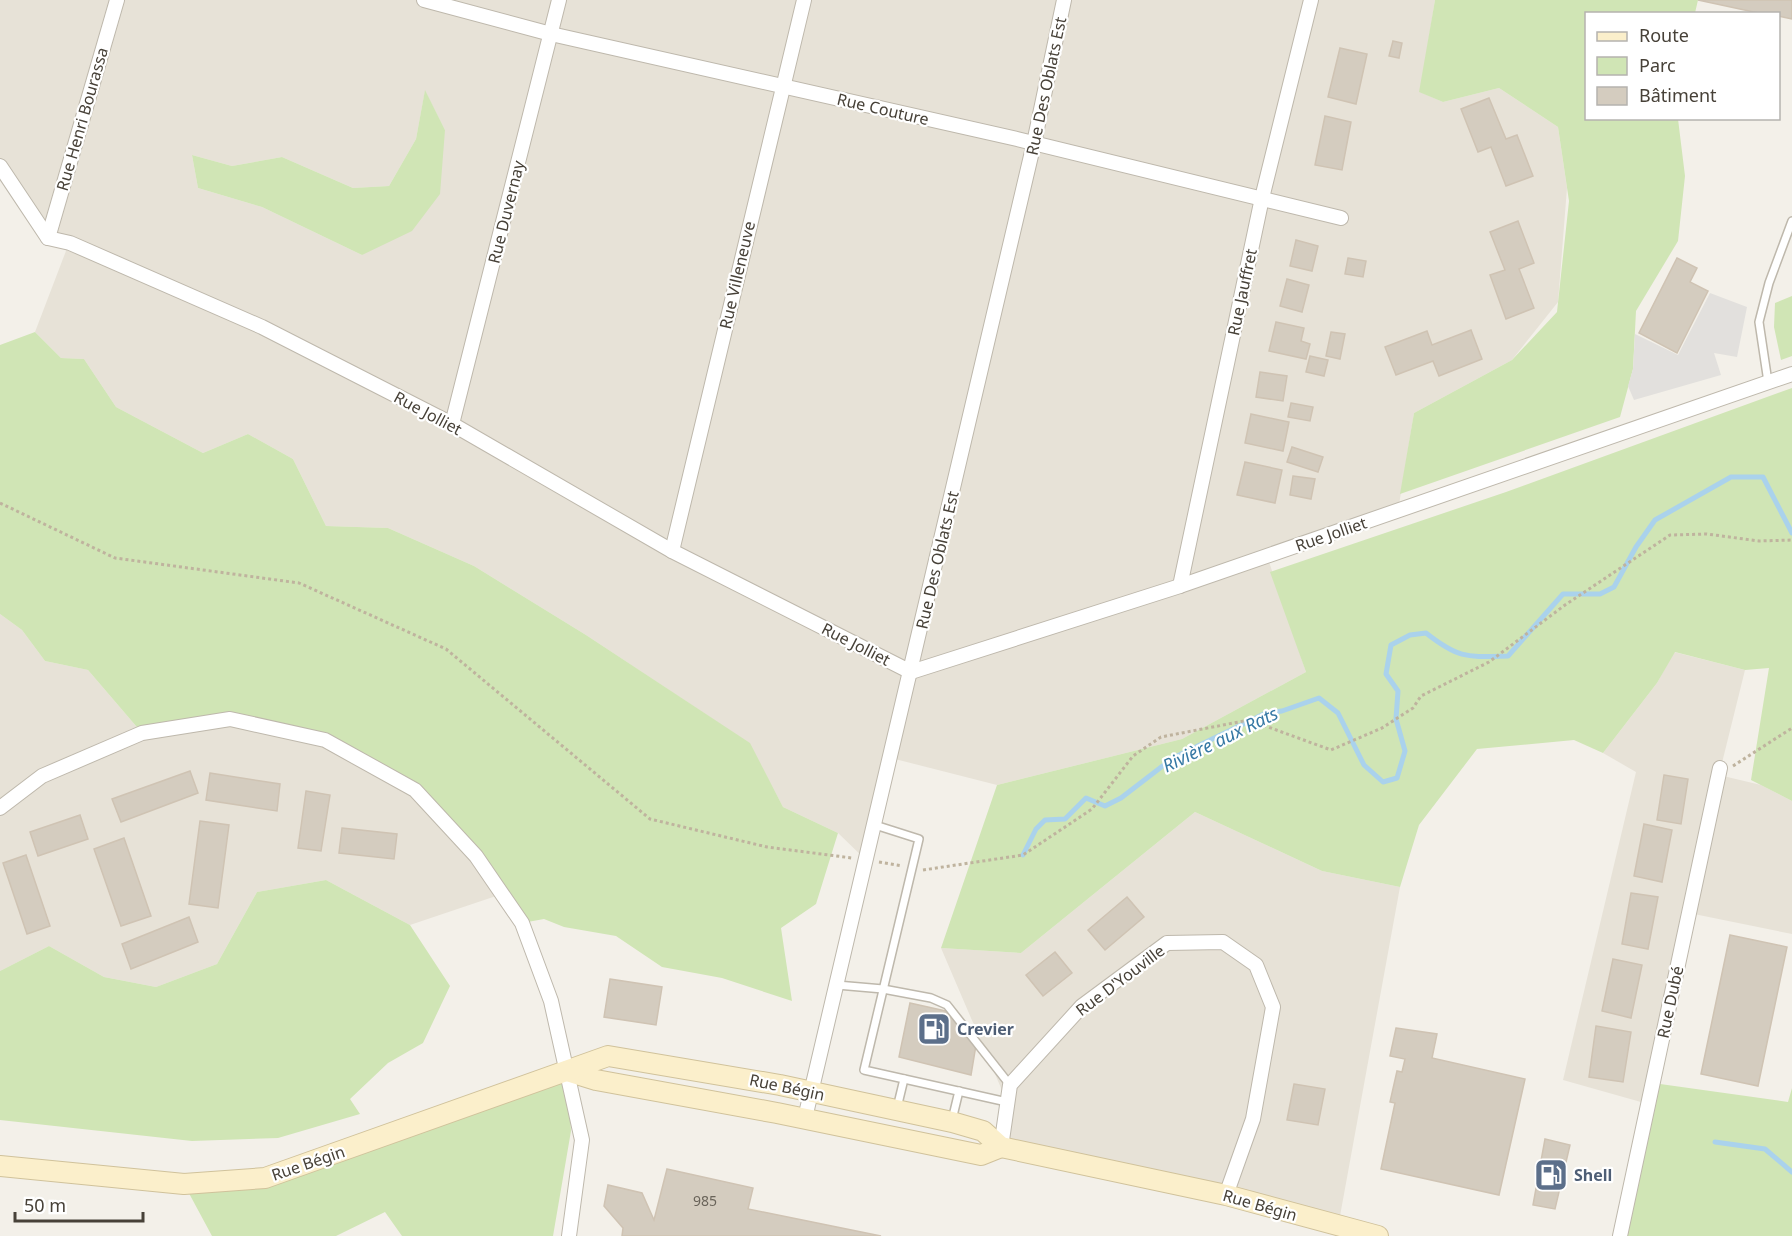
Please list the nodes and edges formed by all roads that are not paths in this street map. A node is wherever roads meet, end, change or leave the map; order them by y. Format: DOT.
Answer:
graph roads {
  1 [pos="117,0"];
  2 [pos="424,0"];
  3 [pos="559,0"];
  4 [pos="804,0"];
  5 [pos="1064,0"];
  6 [pos="1311,0"];
  7 [pos="551,34"];
  8 [pos="782,86"];
  9 [pos="1034,143"];
  10 [pos="0,166"];
  11 [pos="1262,198"];
  12 [pos="1341,218"];
  13 [pos="1792,221"];
  14 [pos="48,238"];
  15 [pos="1792,374"];
  16 [pos="1768,382"];
  17 [pos="452,424"];
  18 [pos="672,550"];
  19 [pos="1180,586"];
  20 [pos="911,672"];
  21 [pos="1719,772"];
  22 [pos="0,808"];
  23 [pos="875,825"];
  24 [pos="837,985"];
  25 [pos="883,989"];
  26 [pos="567,1071"];
  27 [pos="903,1079"];
  28 [pos="1010,1085"];
  29 [pos="959,1091"];
  30 [pos="812,1092"];
  31 [pos="1007,1102"];
  32 [pos="896,1110"];
  33 [pos="805,1118"];
  34 [pos="951,1122"];
  35 [pos="1001,1147"];
  36 [pos="0,1166"];
  37 [pos="1226,1195"];
  38 [pos="570,1236"];
  39 [pos="1378,1236"];
  40 [pos="1620,1236"];
  1 -- 14 [label="street, Rue Henri Bourassa"];
  2 -- 7 [label="street, Rue Couture"];
  3 -- 7 [label="street, Rue Duvernay"];
  4 -- 8 [label="street, Rue Villeneuve"];
  5 -- 9 [label="street, Rue Des Oblats Est"];
  6 -- 11 [label="street, Rue Jauffret"];
  7 -- 8 [label="street, Rue Couture"];
  7 -- 17 [label="street, Rue Duvernay"];
  8 -- 9 [label="street, Rue Couture"];
  8 -- 18 [label="street, Rue Villeneuve"];
  9 -- 11 [label="street, Rue Couture"];
  9 -- 20 [label="street, Rue Des Oblats Est"];
  10 -- 14 [label="street"];
  11 -- 12 [label="street, Rue Couture"];
  11 -- 19 [label="street, Rue Jauffret"];
  13 -- 16 [label="lane"];
  14 -- 17 [label="street, Rue Jolliet"];
  15 -- 16 [label="street, Rue Jolliet"];
  16 -- 19 [label="street, Rue Jolliet"];
  17 -- 18 [label="street, Rue Jolliet"];
  18 -- 20 [label="street, Rue Jolliet"];
  19 -- 20 [label="street, Rue Jolliet"];
  20 -- 23 [label="street, Rue Des Oblats Est"];
  21 -- 40 [label="street, Rue Dubé"];
  22 -- 26 [label="street"];
  23 -- 24 [label="street, Rue Des Oblats Est"];
  23 -- 25 [label="lane"];
  24 -- 25 [label="lane"];
  24 -- 30 [label="street, Rue Des Oblats Est"];
  25 -- 27 [label="lane"];
  25 -- 28 [label="lane"];
  26 -- 30 [label="street, Rue Bégin"];
  26 -- 33 [label="street, Rue Bégin"];
  26 -- 36 [label="street, Rue Bégin"];
  26 -- 38 [label="street"];
  27 -- 29 [label="lane"];
  27 -- 32 [label="lane"];
  28 -- 31 [label="street"];
  28 -- 37 [label="street, Rue D'Youville"];
  29 -- 31 [label="lane"];
  29 -- 34 [label="lane"];
  30 -- 32 [label="street, Rue Bégin"];
  30 -- 33 [label="street, Rue Des Oblats Est"];
  31 -- 35 [label="street"];
  32 -- 34 [label="street, Rue Bégin"];
  33 -- 35 [label="street, Rue Bégin"];
  34 -- 35 [label="street, Rue Bégin"];
  35 -- 37 [label="street, Rue Bégin"];
  37 -- 39 [label="street, Rue Bégin"];
}
